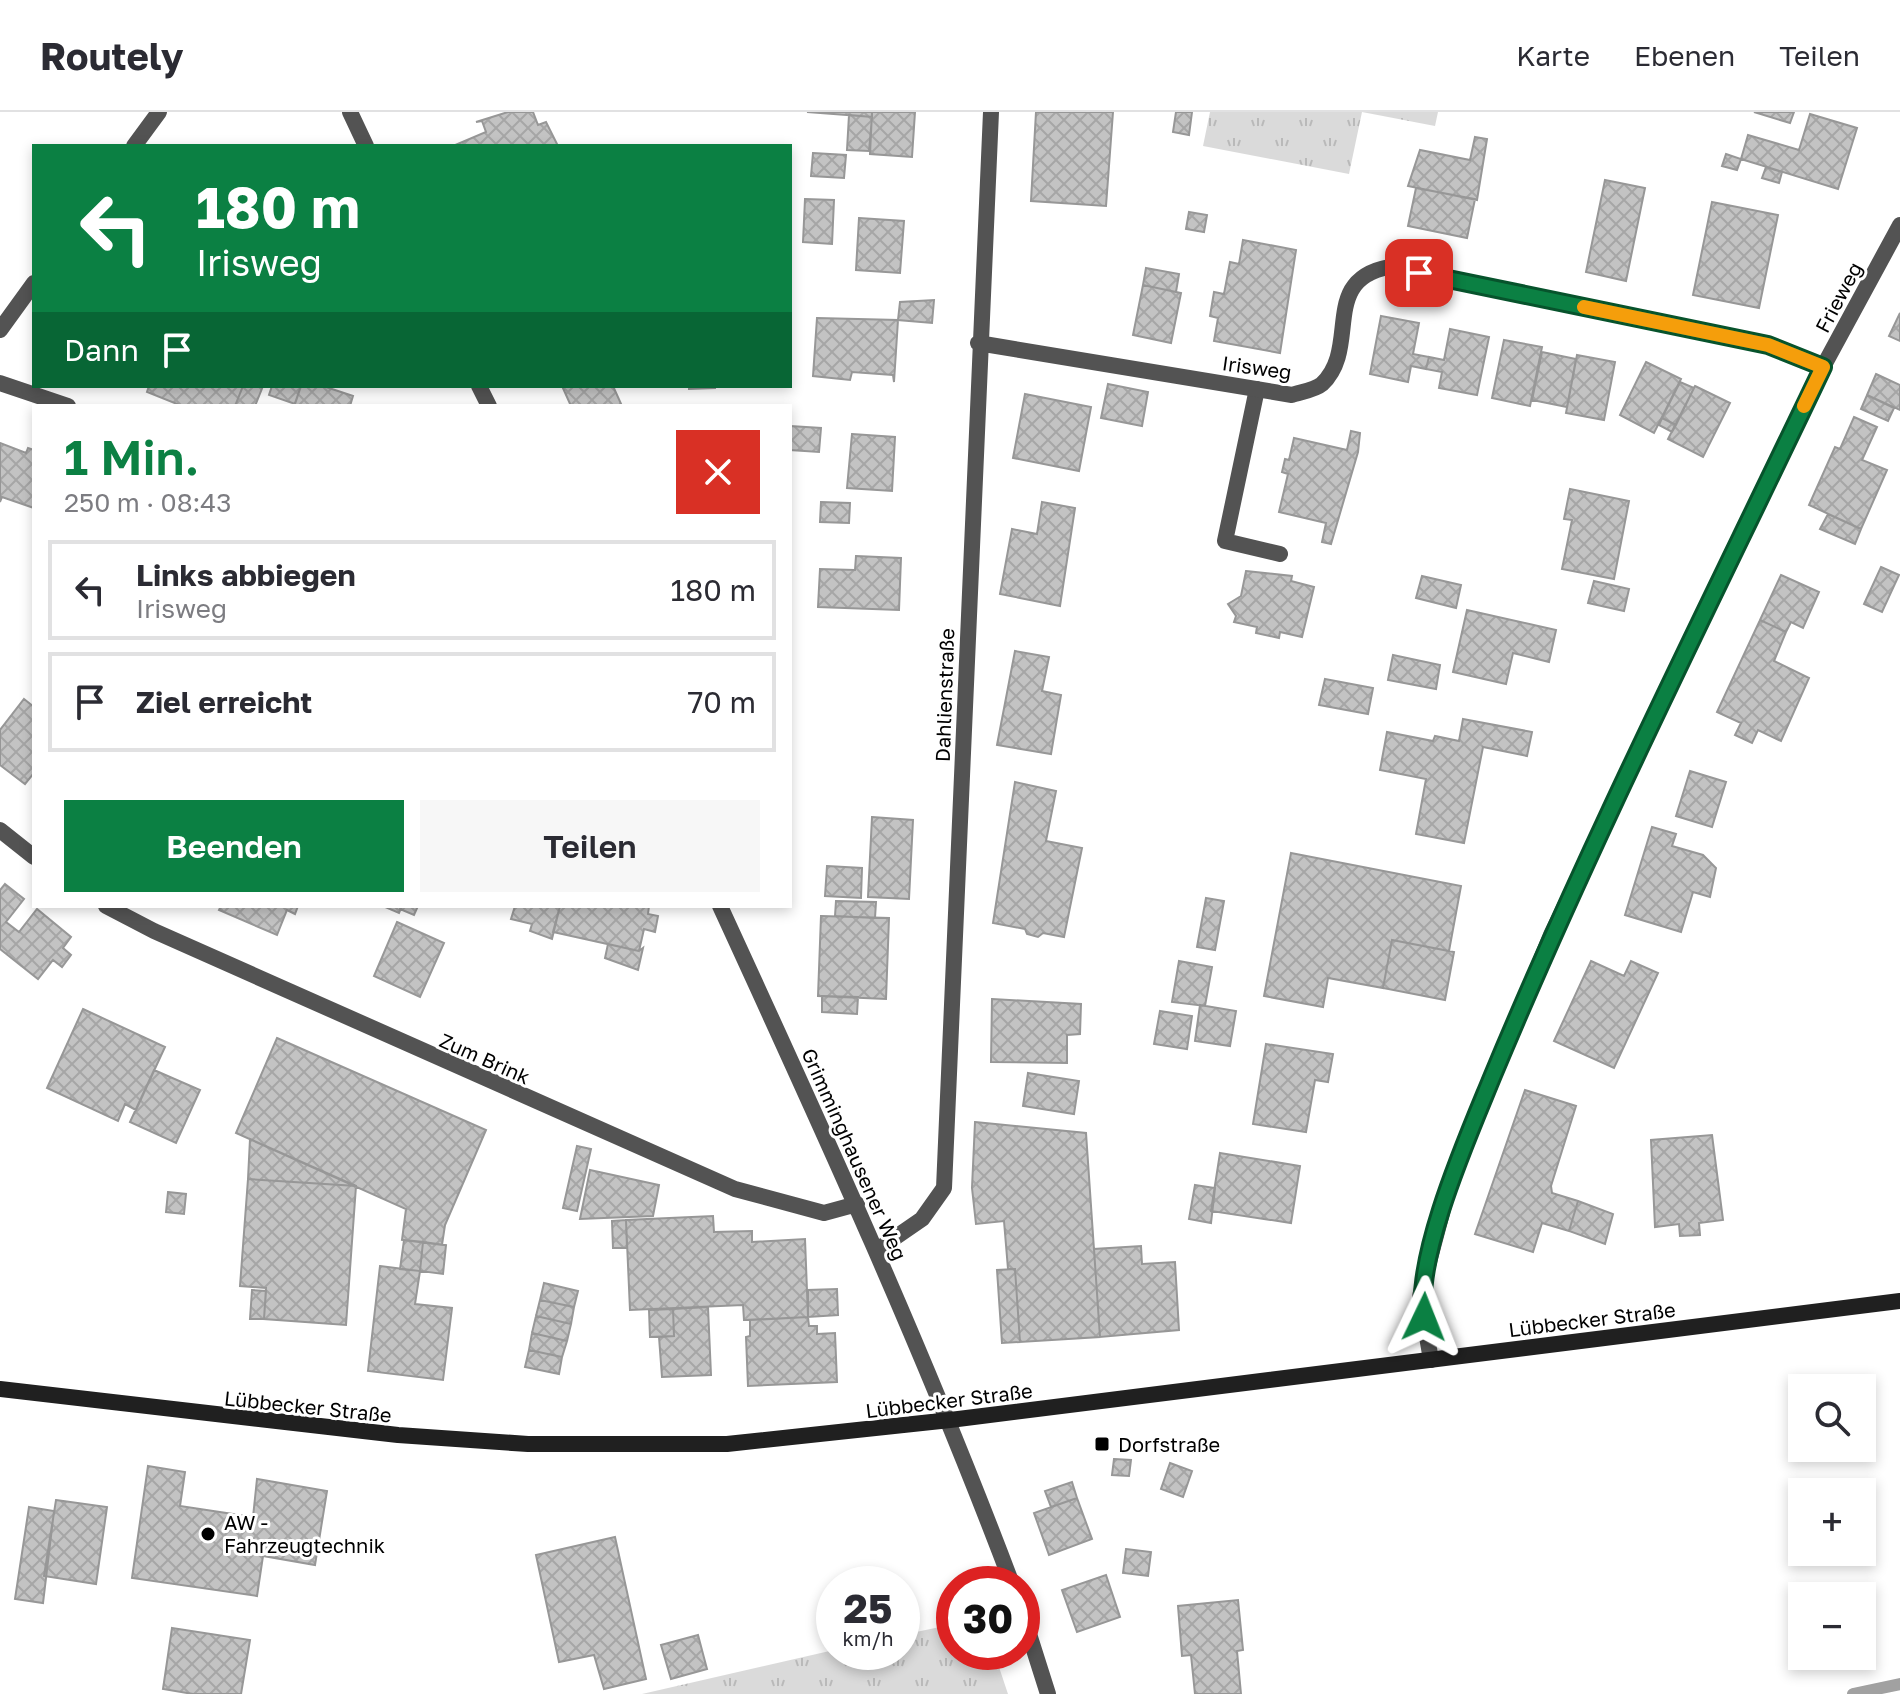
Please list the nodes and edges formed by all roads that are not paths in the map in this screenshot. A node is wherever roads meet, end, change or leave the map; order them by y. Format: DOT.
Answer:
graph roads {
  1 [pos="159,112"];
  2 [pos="350,112"];
  3 [pos="991,112"];
  4 [pos="135,144"];
  5 [pos="365,144"];
  6 [pos="1900,225"];
  7 [pos="32,286"];
  8 [pos="0,330"];
  9 [pos="978,343"];
  10 [pos="1823,367"];
  11 [pos="0,383"];
  12 [pos="1257,389"];
  13 [pos="62,404"];
  14 [pos="1280,554"];
  15 [pos="0,830"];
  16 [pos="32,855"];
  17 [pos="110,908"];
  18 [pos="721,908"];
  19 [pos="857,1204"];
  20 [pos="877,1250"];
  21 [pos="1900,1301"];
  22 [pos="1431,1360"];
  23 [pos="0,1389"];
  24 [pos="950,1420"];
  25 [pos="1005,1566"];
  26 [pos="1040,1669"];
  27 [pos="1048,1694"];
  1 -- 4 [label="street"];
  2 -- 5 [label="street"];
  3 -- 9 [label="street, Dahlienstraße"];
  6 -- 10 [label="street, Frieweg"];
  7 -- 8 [label="street"];
  9 -- 12 [label="street, Irisweg"];
  9 -- 20 [label="street, Dahlienstraße"];
  10 -- 12 [label="street, Irisweg"];
  10 -- 22 [label="street, Frieweg"];
  11 -- 13 [label="street"];
  12 -- 14 [label="street"];
  15 -- 16 [label="street"];
  17 -- 19 [label="street, Zum Brink"];
  18 -- 19 [label="street, Grimminghausener Weg"];
  19 -- 20 [label="street, Grimminghausener Weg"];
  20 -- 24 [label="street, Grimminghausener Weg"];
  21 -- 22 [label="main road, Lübbecker Straße"];
  22 -- 24 [label="main road, Lübbecker Straße"];
  23 -- 24 [label="main road, Lübbecker Straße"];
  24 -- 25 [label="street"];
  26 -- 27 [label="street"];
}
